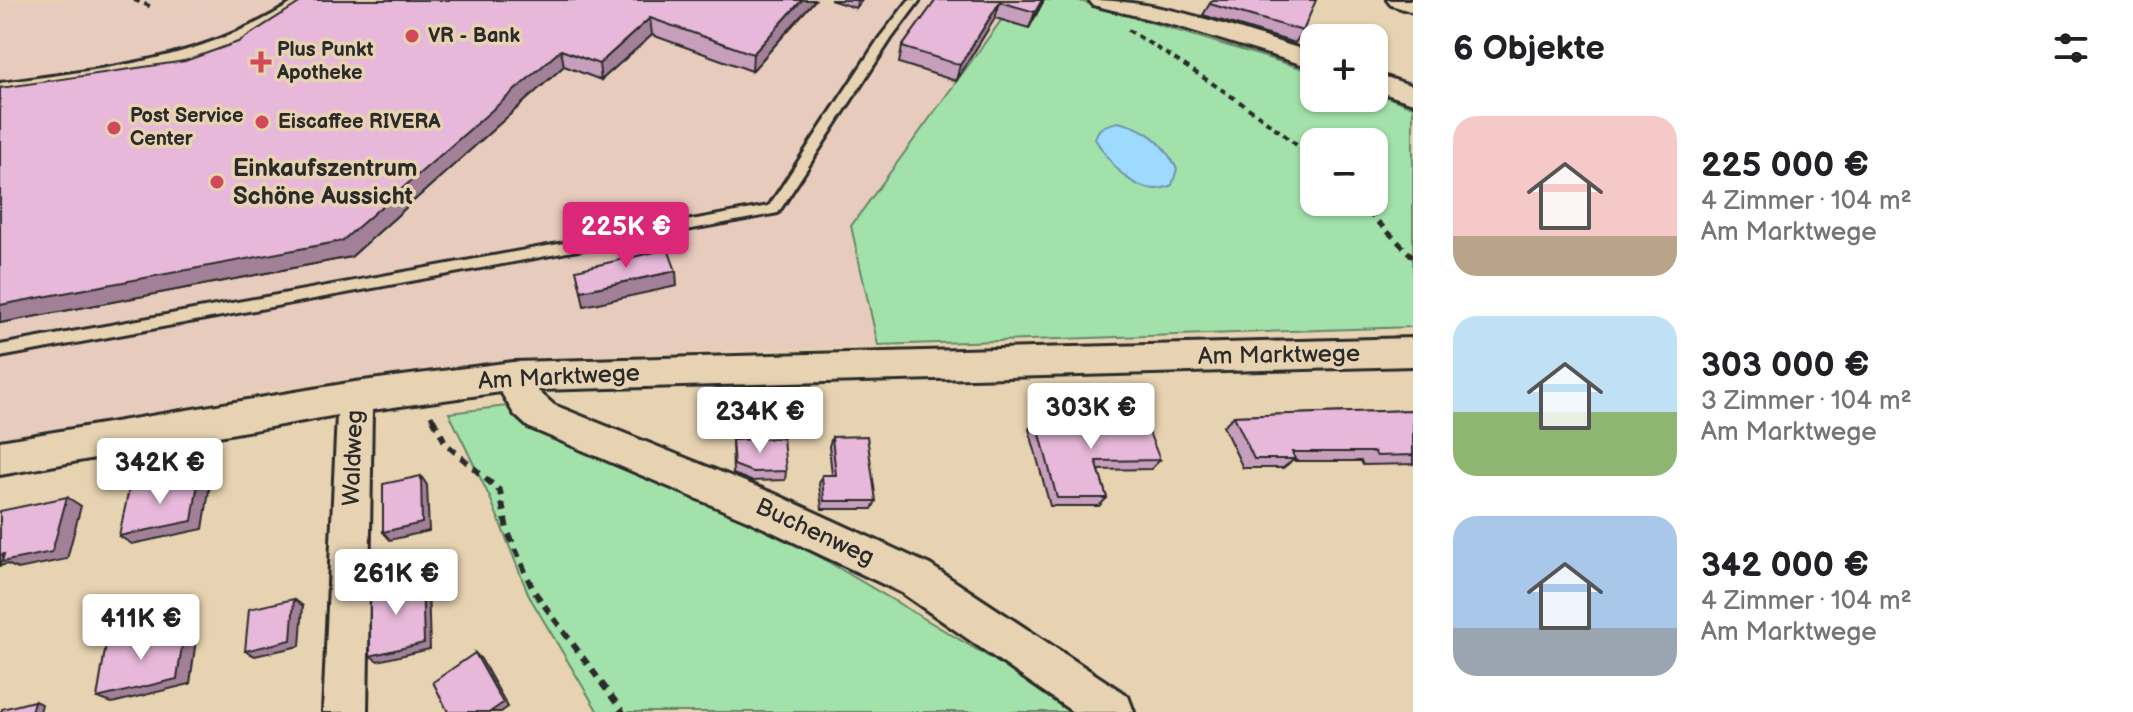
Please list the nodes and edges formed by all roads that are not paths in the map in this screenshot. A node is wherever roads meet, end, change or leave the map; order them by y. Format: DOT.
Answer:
graph roads {
  1 [pos="304,0"];
  2 [pos="915,0"];
  3 [pos="1101,0"];
  4 [pos="1399,0"];
  5 [pos="1413,5"];
  6 [pos="1300,57"];
  7 [pos="1388,86"];
  8 [pos="0,87"];
  9 [pos="1413,95"];
  10 [pos="0,351"];
  11 [pos="1413,352"];
  12 [pos="513,376"];
  13 [pos="355,397"];
  14 [pos="0,458"];
  15 [pos="345,712"];
  16 [pos="1112,712"];
  1 -- 8 [label="lane"];
  2 -- 10 [label="lane"];
  3 -- 6 [label="street"];
  4 -- 5 [label="street"];
  7 -- 9 [label="street"];
  11 -- 12 [label="street, Am Marktwege"];
  12 -- 13 [label="street, Am Marktwege"];
  12 -- 16 [label="street, Buchenweg"];
  13 -- 14 [label="street, Am Marktwege"];
  13 -- 15 [label="street, Waldweg"];
}
